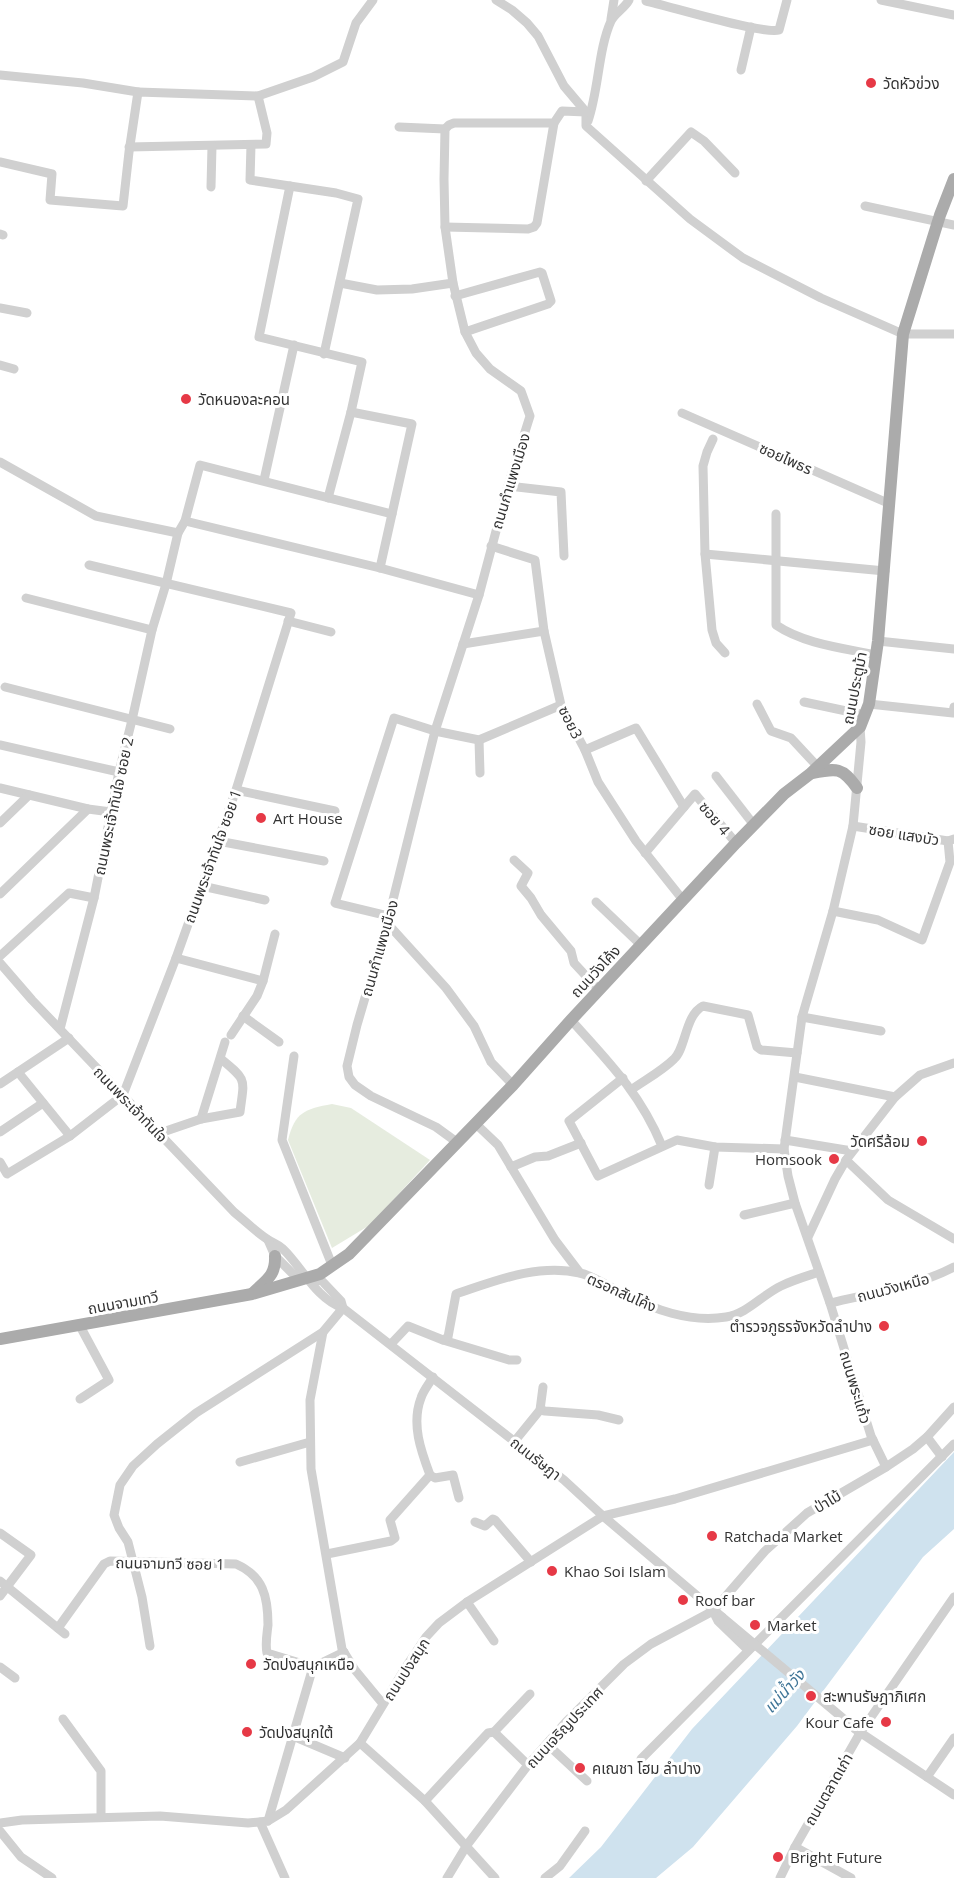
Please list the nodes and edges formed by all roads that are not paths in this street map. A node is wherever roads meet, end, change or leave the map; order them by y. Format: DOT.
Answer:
graph roads {
  1 [pos="374,0"];
  2 [pos="496,0"];
  3 [pos="614,0"];
  4 [pos="629,0"];
  5 [pos="787,0"];
  6 [pos="881,0"];
  7 [pos="646,1"];
  8 [pos="895,2"];
  9 [pos="954,15"];
  10 [pos="611,19"];
  11 [pos="751,27"];
  12 [pos="741,70"];
  13 [pos="0,75"];
  14 [pos="138,92"];
  15 [pos="258,96"];
  16 [pos="586,112"];
  17 [pos="554,123"];
  18 [pos="586,126"];
  19 [pos="399,127"];
  20 [pos="445,129"];
  21 [pos="251,145"];
  22 [pos="212,146"];
  23 [pos="129,147"];
  24 [pos="0,162"];
  25 [pos="735,173"];
  26 [pos="954,179"];
  27 [pos="646,181"];
  28 [pos="290,186"];
  29 [pos="211,187"];
  30 [pos="865,206"];
  31 [pos="939,221"];
  32 [pos="954,225"];
  33 [pos="445,227"];
  34 [pos="340,283"];
  35 [pos="453,284"];
  36 [pos="455,296"];
  37 [pos="0,308"];
  38 [pos="27,313"];
  39 [pos="465,332"];
  40 [pos="903,334"];
  41 [pos="954,334"];
  42 [pos="294,345"];
  43 [pos="324,354"];
  44 [pos="0,365"];
  45 [pos="14,369"];
  46 [pos="351,412"];
  47 [pos="682,412"];
  48 [pos="713,439"];
  49 [pos="0,462"];
  50 [pos="264,480"];
  51 [pos="508,486"];
  52 [pos="328,498"];
  53 [pos="890,504"];
  54 [pos="392,514"];
  55 [pos="776,514"];
  56 [pos="185,521"];
  57 [pos="178,533"];
  58 [pos="491,546"];
  59 [pos="705,554"];
  60 [pos="564,556"];
  61 [pos="776,561"];
  62 [pos="89,565"];
  63 [pos="380,568"];
  64 [pos="885,571"];
  65 [pos="166,584"];
  66 [pos="479,595"];
  67 [pos="26,598"];
  68 [pos="289,617"];
  69 [pos="152,630"];
  70 [pos="544,631"];
  71 [pos="331,632"];
  72 [pos="878,641"];
  73 [pos="463,644"];
  74 [pos="954,649"];
  75 [pos="725,652"];
  76 [pos="876,655"];
  77 [pos="5,687"];
  78 [pos="804,702"];
  79 [pos="757,704"];
  80 [pos="561,705"];
  81 [pos="954,707"];
  82 [pos="867,710"];
  83 [pos="132,720"];
  84 [pos="860,727"];
  85 [pos="170,729"];
  86 [pos="435,731"];
  87 [pos="479,740"];
  88 [pos="0,745"];
  89 [pos="585,750"];
  90 [pos="814,770"];
  91 [pos="119,771"];
  92 [pos="480,773"];
  93 [pos="716,776"];
  94 [pos="0,788"];
  95 [pos="857,788"];
  96 [pos="236,790"];
  97 [pos="29,795"];
  98 [pos="684,807"];
  99 [pos="88,809"];
  100 [pos="335,811"];
  101 [pos="111,812"];
  102 [pos="0,824"];
  103 [pos="754,825"];
  104 [pos="853,826"];
  105 [pos="951,840"];
  106 [pos="218,841"];
  107 [pos="736,843"];
  108 [pos="645,853"];
  109 [pos="514,860"];
  110 [pos="324,861"];
  111 [pos="202,886"];
  112 [pos="0,894"];
  113 [pos="94,898"];
  114 [pos="265,900"];
  115 [pos="683,900"];
  116 [pos="596,902"];
  117 [pos="833,911"];
  118 [pos="388,920"];
  119 [pos="275,933"];
  120 [pos="641,945"];
  121 [pos="0,956"];
  122 [pos="176,958"];
  123 [pos="0,963"];
  124 [pos="263,981"];
  125 [pos="599,990"];
  126 [pos="243,1016"];
  127 [pos="802,1017"];
  128 [pos="570,1020"];
  129 [pos="60,1029"];
  130 [pos="881,1031"];
  131 [pos="69,1038"];
  132 [pos="279,1042"];
  133 [pos="797,1053"];
  134 [pos="294,1056"];
  135 [pos="221,1059"];
  136 [pos="954,1063"];
  137 [pos="18,1072"];
  138 [pos="795,1077"];
  139 [pos="623,1078"];
  140 [pos="0,1084"];
  141 [pos="513,1085"];
  142 [pos="632,1090"];
  143 [pos="123,1095"];
  144 [pos="895,1096"];
  145 [pos="43,1102"];
  146 [pos="201,1119"];
  147 [pos="476,1124"];
  148 [pos="0,1131"];
  149 [pos="160,1133"];
  150 [pos="70,1136"];
  151 [pos="458,1143"];
  152 [pos="581,1143"];
  153 [pos="785,1144"];
  154 [pos="662,1146"];
  155 [pos="715,1147"];
  156 [pos="852,1151"];
  157 [pos="846,1160"];
  158 [pos="0,1162"];
  159 [pos="511,1167"];
  160 [pos="709,1185"];
  161 [pos="795,1203"];
  162 [pos="744,1215"];
  163 [pos="808,1237"];
  164 [pos="954,1239"];
  165 [pos="268,1240"];
  166 [pos="360,1244"];
  167 [pos="274,1256"];
  168 [pos="330,1260"];
  169 [pos="954,1267"];
  170 [pos="819,1272"];
  171 [pos="580,1273"];
  172 [pos="307,1279"];
  173 [pos="252,1294"];
  174 [pos="830,1303"];
  175 [pos="343,1308"];
  176 [pos="80,1326"];
  177 [pos="323,1332"];
  178 [pos="0,1339"];
  179 [pos="443,1340"];
  180 [pos="391,1344"];
  181 [pos="518,1360"];
  182 [pos="433,1377"];
  183 [pos="543,1387"];
  184 [pos="80,1398"];
  185 [pos="954,1407"];
  186 [pos="540,1410"];
  187 [pos="619,1420"];
  188 [pos="927,1437"];
  189 [pos="873,1440"];
  190 [pos="310,1442"];
  191 [pos="514,1442"];
  192 [pos="954,1444"];
  193 [pos="942,1457"];
  194 [pos="240,1462"];
  195 [pos="886,1467"];
  196 [pos="430,1475"];
  197 [pos="459,1498"];
  198 [pos="603,1516"];
  199 [pos="476,1522"];
  200 [pos="0,1533"];
  201 [pos="327,1554"];
  202 [pos="133,1561"];
  203 [pos="531,1562"];
  204 [pos="4,1584"];
  205 [pos="0,1596"];
  206 [pos="954,1597"];
  207 [pos="467,1602"];
  208 [pos="718,1614"];
  209 [pos="494,1641"];
  210 [pos="150,1646"];
  211 [pos="748,1650"];
  212 [pos="344,1652"];
  213 [pos="0,1667"];
  214 [pos="313,1667"];
  215 [pos="15,1678"];
  216 [pos="530,1694"];
  217 [pos="383,1704"];
  218 [pos="63,1719"];
  219 [pos="494,1732"];
  220 [pos="860,1733"];
  221 [pos="293,1736"];
  222 [pos="954,1738"];
  223 [pos="360,1743"];
  224 [pos="547,1744"];
  225 [pos="345,1758"];
  226 [pos="642,1759"];
  227 [pos="528,1765"];
  228 [pos="927,1777"];
  229 [pos="587,1781"];
  230 [pos="954,1795"];
  231 [pos="425,1801"];
  232 [pos="101,1817"];
  233 [pos="264,1822"];
  234 [pos="0,1823"];
  235 [pos="0,1831"];
  236 [pos="585,1831"];
  237 [pos="467,1845"];
  238 [pos="795,1847"];
  239 [pos="52,1878"];
  240 [pos="285,1878"];
  241 [pos="447,1878"];
  242 [pos="495,1878"];
  243 [pos="546,1878"];
  244 [pos="780,1878"];
  245 [pos="851,1878"];
  1 -- 15 [label="street"];
  2 -- 16 [label="street"];
  3 -- 10 [label="street"];
  4 -- 10 [label="street"];
  5 -- 11 [label="street"];
  6 -- 8 [label="street"];
  7 -- 11 [label="street"];
  8 -- 9 [label="street"];
  10 -- 18 [label="street"];
  11 -- 12 [label="street"];
  13 -- 14 [label="street"];
  14 -- 15 [label="street"];
  14 -- 23 [label="street"];
  15 -- 21 [label="street"];
  16 -- 17 [label="street"];
  16 -- 18 [label="street"];
  17 -- 20 [label="street"];
  17 -- 33 [label="street"];
  18 -- 27 [label="street"];
  19 -- 20 [label="street"];
  20 -- 33 [label="street, ถนนกำแพงเมือง"];
  21 -- 22 [label="street"];
  21 -- 28 [label="street"];
  22 -- 23 [label="street"];
  22 -- 29 [label="street"];
  23 -- 24 [label="street"];
  25 -- 27 [label="street"];
  26 -- 31 [label="main road, ถนนประตูม้า"];
  27 -- 40 [label="street"];
  28 -- 34 [label="street"];
  28 -- 42 [label="street"];
  30 -- 31 [label="street"];
  31 -- 32 [label="street"];
  31 -- 40 [label="main road, ถนนประตูม้า"];
  33 -- 35 [label="street, ถนนกำแพงเมือง"];
  34 -- 35 [label="street"];
  34 -- 43 [label="street"];
  35 -- 36 [label="street, ถนนกำแพงเมือง"];
  36 -- 39 [label="street, ถนนกำแพงเมือง"];
  36 -- 39 [label="street"];
  37 -- 38 [label="street"];
  39 -- 51 [label="street, ถนนกำแพงเมือง"];
  40 -- 41 [label="street"];
  40 -- 53 [label="main road, ถนนประตูม้า"];
  42 -- 43 [label="street"];
  42 -- 50 [label="street"];
  43 -- 46 [label="street"];
  44 -- 45 [label="street"];
  46 -- 52 [label="street"];
  46 -- 54 [label="street"];
  47 -- 53 [label="street, ซอยไพธร"];
  48 -- 59 [label="street"];
  49 -- 57 [label="street"];
  50 -- 52 [label="street, ถนนพระเจ้าทันใจ ซอย 2"];
  50 -- 56 [label="street, ถนนพระเจ้าทันใจ ซอย 2"];
  51 -- 58 [label="street, ถนนกำแพงเมือง"];
  51 -- 60 [label="street"];
  52 -- 54 [label="street, ถนนพระเจ้าทันใจ ซอย 2"];
  53 -- 64 [label="main road, ถนนประตูม้า"];
  54 -- 63 [label="street"];
  55 -- 61 [label="street"];
  56 -- 57 [label="street, ถนนพระเจ้าทันใจ ซอย 2"];
  56 -- 63 [label="street"];
  57 -- 65 [label="street, ถนนพระเจ้าทันใจ ซอย 2"];
  58 -- 66 [label="street, ถนนกำแพงเมือง"];
  58 -- 70 [label="street, ซอย3"];
  59 -- 61 [label="street"];
  59 -- 75 [label="street"];
  61 -- 64 [label="street"];
  61 -- 76 [label="street"];
  62 -- 65 [label="street"];
  63 -- 66 [label="street"];
  64 -- 72 [label="main road, ถนนประตูม้า"];
  65 -- 68 [label="street"];
  65 -- 69 [label="street, ถนนพระเจ้าทันใจ ซอย 2"];
  66 -- 73 [label="street, ถนนกำแพงเมือง"];
  67 -- 69 [label="street"];
  68 -- 71 [label="street"];
  68 -- 96 [label="street, ถนนพระเจ้าทันใจ ซอย 1"];
  69 -- 83 [label="street, ถนนพระเจ้าทันใจ ซอย 2"];
  70 -- 73 [label="street"];
  70 -- 80 [label="street, ซอย3"];
  72 -- 74 [label="street"];
  72 -- 76 [label="main road, ถนนประตูม้า"];
  73 -- 86 [label="street, ถนนกำแพงเมือง"];
  76 -- 82 [label="main road, ถนนประตูม้า"];
  77 -- 83 [label="street"];
  78 -- 82 [label="street"];
  79 -- 90 [label="street"];
  80 -- 87 [label="street"];
  80 -- 89 [label="street, ซอย3"];
  81 -- 82 [label="street"];
  82 -- 84 [label="main road, ถนนประตูม้า"];
  83 -- 85 [label="street"];
  83 -- 91 [label="street, ถนนพระเจ้าทันใจ ซอย 2"];
  84 -- 90 [label="main road, ถนนวังโค้ง"];
  84 -- 95 [label="street, ถนนประตูม้า"];
  86 -- 87 [label="street"];
  86 -- 118 [label="street, ถนนกำแพงเมือง"];
  86 -- 118 [label="street"];
  87 -- 92 [label="street"];
  88 -- 91 [label="street"];
  89 -- 98 [label="street"];
  89 -- 108 [label="street, ซอย3"];
  90 -- 95 [label="main road"];
  90 -- 103 [label="main road, ถนนวังโค้ง"];
  91 -- 101 [label="street, ถนนพระเจ้าทันใจ ซอย 2"];
  93 -- 103 [label="street"];
  94 -- 97 [label="street"];
  95 -- 104 [label="street, ถนนประตูม้า"];
  96 -- 100 [label="street"];
  96 -- 106 [label="street, ถนนพระเจ้าทันใจ ซอย 1"];
  97 -- 99 [label="street"];
  97 -- 102 [label="street"];
  98 -- 107 [label="street, ซอย 4"];
  98 -- 108 [label="street"];
  99 -- 101 [label="street"];
  99 -- 112 [label="street"];
  101 -- 113 [label="street, ถนนพระเจ้าทันใจ ซอย 2"];
  103 -- 107 [label="main road, ถนนวังโค้ง"];
  104 -- 105 [label="street, ซอย แสงบัว"];
  104 -- 117 [label="street, ถนนประตูม้า"];
  105 -- 117 [label="street"];
  106 -- 110 [label="street"];
  106 -- 111 [label="street, ถนนพระเจ้าทันใจ ซอย 1"];
  107 -- 115 [label="main road, ถนนวังโค้ง"];
  108 -- 115 [label="street, ซอย3"];
  109 -- 125 [label="street"];
  111 -- 114 [label="street"];
  111 -- 122 [label="street, ถนนพระเจ้าทันใจ ซอย 1"];
  113 -- 121 [label="street"];
  113 -- 129 [label="street, ถนนพระเจ้าทันใจ ซอย 2"];
  115 -- 120 [label="main road, ถนนวังโค้ง"];
  116 -- 120 [label="street"];
  117 -- 127 [label="street, ถนนประตูม้า"];
  118 -- 141 [label="street"];
  118 -- 151 [label="street, ถนนกำแพงเมือง"];
  119 -- 124 [label="street"];
  120 -- 125 [label="main road, ถนนวังโค้ง"];
  122 -- 124 [label="street"];
  122 -- 143 [label="street, ถนนพระเจ้าทันใจ ซอย 1"];
  123 -- 129 [label="street, ถนนพระเจ้าทันใจ"];
  124 -- 126 [label="street"];
  125 -- 128 [label="main road, ถนนวังโค้ง"];
  126 -- 132 [label="street"];
  126 -- 135 [label="street"];
  127 -- 130 [label="street"];
  127 -- 133 [label="street, ถนนประตูม้า"];
  128 -- 139 [label="street"];
  128 -- 141 [label="main road, ถนนวังโค้ง"];
  129 -- 131 [label="street, ถนนพระเจ้าทันใจ"];
  131 -- 137 [label="street"];
  131 -- 143 [label="street, ถนนพระเจ้าทันใจ"];
  133 -- 138 [label="street, ถนนประตูม้า"];
  133 -- 142 [label="street"];
  134 -- 168 [label="street"];
  135 -- 146 [label="street"];
  135 -- 146 [label="street"];
  136 -- 144 [label="street"];
  137 -- 140 [label="street"];
  137 -- 145 [label="street"];
  138 -- 144 [label="street"];
  138 -- 153 [label="street, ถนนประตูม้า"];
  139 -- 142 [label="street"];
  139 -- 152 [label="street"];
  141 -- 147 [label="main road, ถนนวังโค้ง"];
  142 -- 154 [label="street"];
  143 -- 149 [label="street, ถนนพระเจ้าทันใจ"];
  143 -- 150 [label="street"];
  144 -- 156 [label="street"];
  145 -- 148 [label="street"];
  145 -- 150 [label="street"];
  146 -- 149 [label="street"];
  147 -- 151 [label="main road, ถนนวังโค้ง"];
  147 -- 159 [label="street"];
  149 -- 165 [label="street, ถนนพระเจ้าทันใจ"];
  150 -- 158 [label="street"];
  151 -- 166 [label="main road, ถนนวังโค้ง"];
  152 -- 154 [label="street"];
  152 -- 159 [label="street"];
  153 -- 155 [label="street"];
  153 -- 156 [label="street"];
  153 -- 161 [label="street, ถนนประตูม้า"];
  154 -- 155 [label="street"];
  155 -- 160 [label="street"];
  156 -- 157 [label="street"];
  157 -- 163 [label="street"];
  157 -- 164 [label="street"];
  159 -- 171 [label="street"];
  161 -- 162 [label="street"];
  161 -- 163 [label="street, ถนนประตูม้า"];
  163 -- 170 [label="street, ถนนพระแก้ว"];
  165 -- 167 [label="street, ถนนพระเจ้าทันใจ"];
  165 -- 172 [label="street, ถนนพระเจ้าทันใจ"];
  166 -- 168 [label="main road, ถนนวังโค้ง"];
  166 -- 172 [label="main road, ถนนวังโค้ง"];
  167 -- 172 [label="street, ถนนพระเจ้าทันใจ"];
  167 -- 173 [label="main road"];
  168 -- 172 [label="main road, ถนนวังโค้ง"];
  169 -- 174 [label="street, ถนนวังเหนือ"];
  170 -- 171 [label="street, ตรอกสันโค้ง"];
  170 -- 174 [label="street, ถนนพระแก้ว"];
  171 -- 179 [label="street, ตรอกสันโค้ง"];
  172 -- 173 [label="main road, ถนนจามเทวี"];
  172 -- 175 [label="street, ถนนรัษฎา"];
  173 -- 176 [label="main road, ถนนจามเทวี"];
  174 -- 189 [label="street, ถนนพระแก้ว"];
  175 -- 177 [label="street"];
  175 -- 180 [label="street, ถนนรัษฎา"];
  176 -- 178 [label="main road, ถนนจามเทวี"];
  176 -- 184 [label="street"];
  177 -- 190 [label="street"];
  177 -- 202 [label="street"];
  179 -- 180 [label="street"];
  179 -- 181 [label="street"];
  180 -- 182 [label="street, ถนนรัษฎา"];
  182 -- 191 [label="street, ถนนรัษฎา"];
  182 -- 196 [label="street"];
  183 -- 186 [label="street"];
  185 -- 188 [label="street, ป่าไม้"];
  186 -- 187 [label="street"];
  186 -- 191 [label="street"];
  188 -- 193 [label="street"];
  188 -- 195 [label="street, ป่าไม้"];
  189 -- 195 [label="street, ถนนพระแก้ว"];
  189 -- 198 [label="street, ถนนปงสนุก"];
  190 -- 194 [label="street"];
  190 -- 201 [label="street"];
  191 -- 198 [label="street, ถนนรัษฎา"];
  192 -- 193 [label="street"];
  193 -- 211 [label="street"];
  195 -- 208 [label="street, ป่าไม้"];
  196 -- 197 [label="street"];
  196 -- 201 [label="street"];
  198 -- 203 [label="street, ถนนปงสนุก"];
  198 -- 208 [label="street, ถนนรัษฎา"];
  199 -- 203 [label="street"];
  200 -- 204 [label="street"];
  201 -- 212 [label="street"];
  202 -- 204 [label="street, ถนนจามทวี ซอย 1"];
  202 -- 210 [label="street"];
  202 -- 214 [label="street, ถนนจามทวี ซอย 1"];
  203 -- 207 [label="street, ถนนปงสนุก"];
  204 -- 205 [label="street"];
  206 -- 220 [label="street, ถนนตลาดเก่า"];
  207 -- 209 [label="street"];
  207 -- 217 [label="street, ถนนปงสนุก"];
  208 -- 211 [label="street"];
  208 -- 220 [label="street, bridge"];
  208 -- 224 [label="street, ถนนเจริญประเทศ"];
  211 -- 226 [label="street"];
  212 -- 214 [label="street"];
  212 -- 217 [label="street"];
  213 -- 215 [label="street"];
  214 -- 221 [label="street"];
  216 -- 219 [label="street"];
  217 -- 223 [label="street, ถนนปงสนุก"];
  218 -- 232 [label="street"];
  219 -- 227 [label="street"];
  219 -- 231 [label="street"];
  220 -- 228 [label="street"];
  220 -- 238 [label="street, ถนนตลาดเก่า"];
  221 -- 225 [label="street"];
  221 -- 233 [label="street"];
  222 -- 228 [label="street"];
  223 -- 225 [label="street, ถนนปงสนุก"];
  223 -- 231 [label="street"];
  224 -- 227 [label="street, ถนนเจริญประเทศ"];
  224 -- 229 [label="street"];
  225 -- 233 [label="street, ถนนปงสนุก"];
  227 -- 237 [label="street, ถนนเจริญประเทศ"];
  228 -- 230 [label="street"];
  231 -- 237 [label="street"];
  232 -- 233 [label="street"];
  232 -- 234 [label="street"];
  233 -- 240 [label="street"];
  235 -- 239 [label="street"];
  236 -- 243 [label="street"];
  237 -- 241 [label="street, ถนนเจริญประเทศ"];
  237 -- 242 [label="street"];
  238 -- 244 [label="street, ถนนตลาดเก่า"];
  238 -- 245 [label="street"];
}
